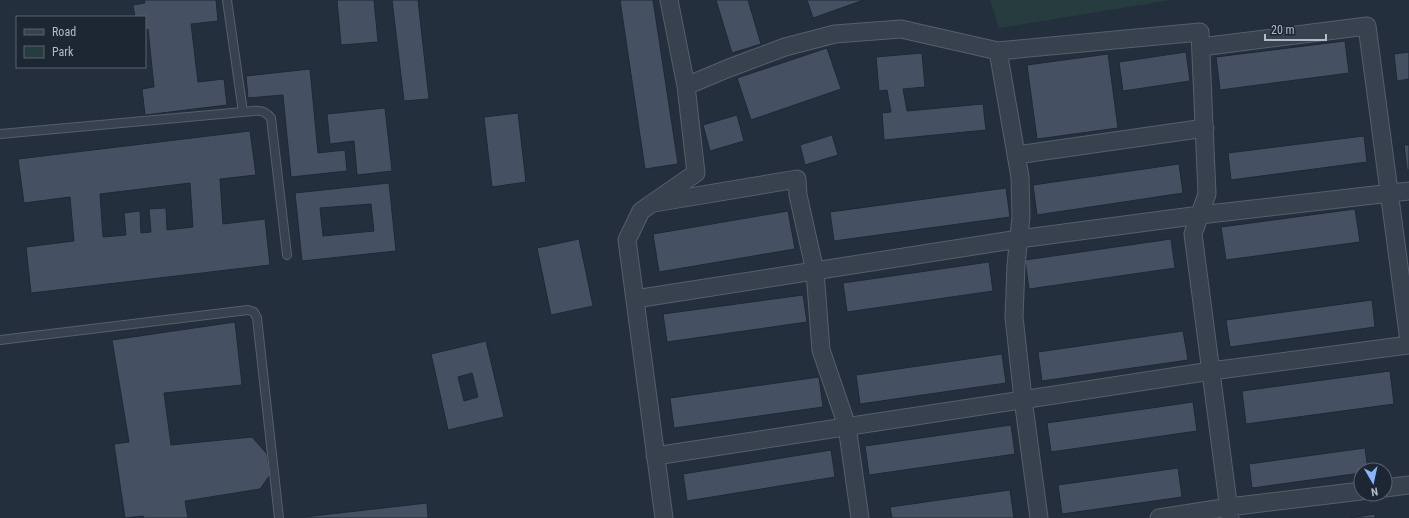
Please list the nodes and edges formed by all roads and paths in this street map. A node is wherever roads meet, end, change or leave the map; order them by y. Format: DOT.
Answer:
graph roads {
  1 [pos="226,0"];
  2 [pos="669,0"];
  3 [pos="1201,47"];
  4 [pos="998,51"];
  5 [pos="686,86"];
  6 [pos="243,112"];
  7 [pos="1205,128"];
  8 [pos="0,134"];
  9 [pos="1016,155"];
  10 [pos="1409,191"];
  11 [pos="1390,194"];
  12 [pos="649,204"];
  13 [pos="1200,214"];
  14 [pos="1019,239"];
  15 [pos="287,255"];
  16 [pos="816,271"];
  17 [pos="635,300"];
  18 [pos="1408,321"];
  19 [pos="0,340"];
  20 [pos="1409,342"];
  21 [pos="1409,345"];
  22 [pos="1211,371"];
  23 [pos="1023,399"];
  24 [pos="848,426"];
  25 [pos="655,456"];
  26 [pos="1409,485"];
  27 [pos="1393,487"];
  28 [pos="1353,492"];
  29 [pos="1229,512"];
  30 [pos="279,518"];
  31 [pos="664,518"];
  32 [pos="860,518"];
  33 [pos="1039,518"];
  34 [pos="1159,518"];
  1 -- 6 [label="lane"];
  2 -- 5 [label="street"];
  3 -- 4 [label="street"];
  3 -- 7 [label="street"];
  3 -- 11 [label="street"];
  4 -- 5 [label="street"];
  4 -- 9 [label="street"];
  5 -- 12 [label="street"];
  6 -- 8 [label="lane"];
  6 -- 15 [label="lane"];
  7 -- 9 [label="street"];
  7 -- 13 [label="street"];
  9 -- 14 [label="street"];
  10 -- 11 [label="street"];
  11 -- 13 [label="street"];
  11 -- 18 [label="street"];
  12 -- 16 [label="street"];
  12 -- 17 [label="street"];
  13 -- 14 [label="street"];
  13 -- 22 [label="street"];
  14 -- 16 [label="street"];
  14 -- 23 [label="street"];
  16 -- 17 [label="street"];
  16 -- 24 [label="street"];
  17 -- 25 [label="street"];
  18 -- 20 [label="street"];
  19 -- 30 [label="lane"];
  21 -- 22 [label="street"];
  22 -- 23 [label="street"];
  22 -- 29 [label="street"];
  23 -- 24 [label="street"];
  23 -- 33 [label="street"];
  24 -- 25 [label="street"];
  24 -- 32 [label="street"];
  25 -- 31 [label="street"];
  26 -- 27 [label="street"];
  28 -- 29 [label="street"];
  29 -- 34 [label="street"];
}
